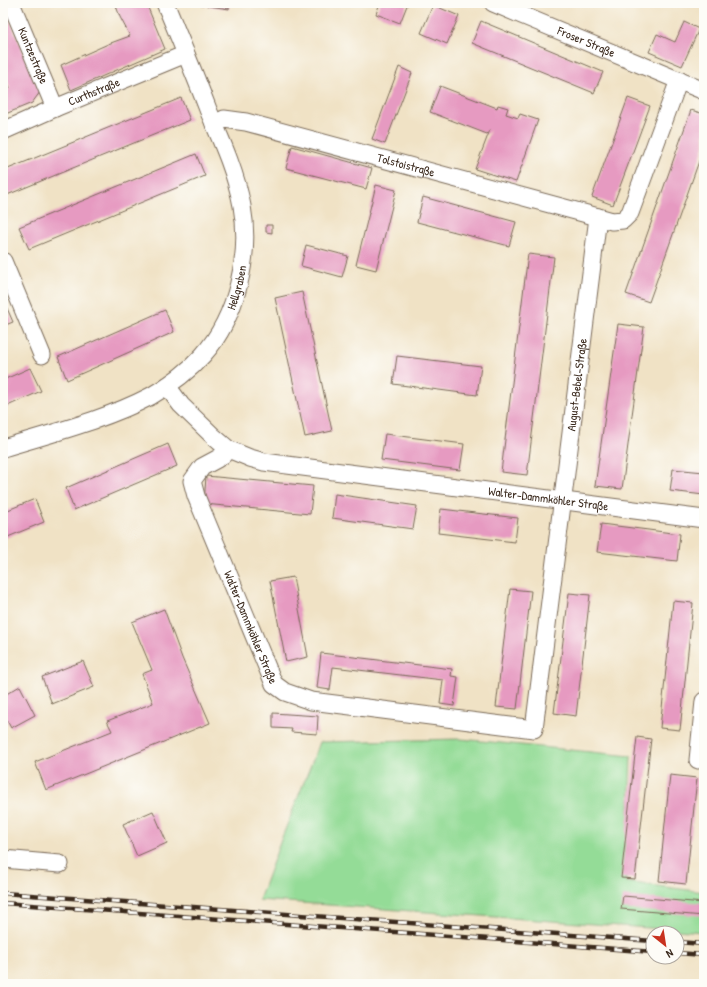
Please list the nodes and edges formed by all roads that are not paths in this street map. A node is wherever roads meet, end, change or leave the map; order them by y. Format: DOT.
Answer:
graph roads {
  1 [pos="11,3"];
  2 [pos="165,3"];
  3 [pos="493,3"];
  4 [pos="186,54"];
  5 [pos="679,80"];
  6 [pos="704,91"];
  7 [pos="55,108"];
  8 [pos="214,124"];
  9 [pos="3,131"];
  10 [pos="598,216"];
  11 [pos="3,261"];
  12 [pos="42,355"];
  13 [pos="167,386"];
  14 [pos="3,448"];
  15 [pos="228,449"];
  16 [pos="562,501"];
  17 [pos="704,519"];
  18 [pos="704,701"];
  19 [pos="534,729"];
  20 [pos="698,760"];
  21 [pos="3,859"];
  22 [pos="60,864"];
  1 -- 7 [label="street, Kuntzestraße"];
  2 -- 4 [label="street, Hellgraben"];
  3 -- 5 [label="street, Froser Straße"];
  4 -- 7 [label="street, Curthstraße"];
  4 -- 8 [label="street, Hellgraben"];
  5 -- 6 [label="street, Froser Straße"];
  5 -- 10 [label="street"];
  7 -- 9 [label="street, Curthstraße"];
  8 -- 10 [label="street, Tolstoistraße"];
  8 -- 13 [label="street, Hellgraben"];
  10 -- 16 [label="street, August-Bebel-Straße"];
  11 -- 12 [label="street"];
  13 -- 14 [label="street, Hellgraben"];
  13 -- 15 [label="street, Walter-Dammköhler Straße"];
  15 -- 16 [label="street, Walter-Dammköhler Straße"];
  15 -- 19 [label="street, Walter-Dammköhler Straße"];
  16 -- 17 [label="street, Walter-Dammköhler Straße"];
  16 -- 19 [label="street, August-Bebel-Straße"];
  18 -- 20 [label="street"];
  21 -- 22 [label="street"];
}
